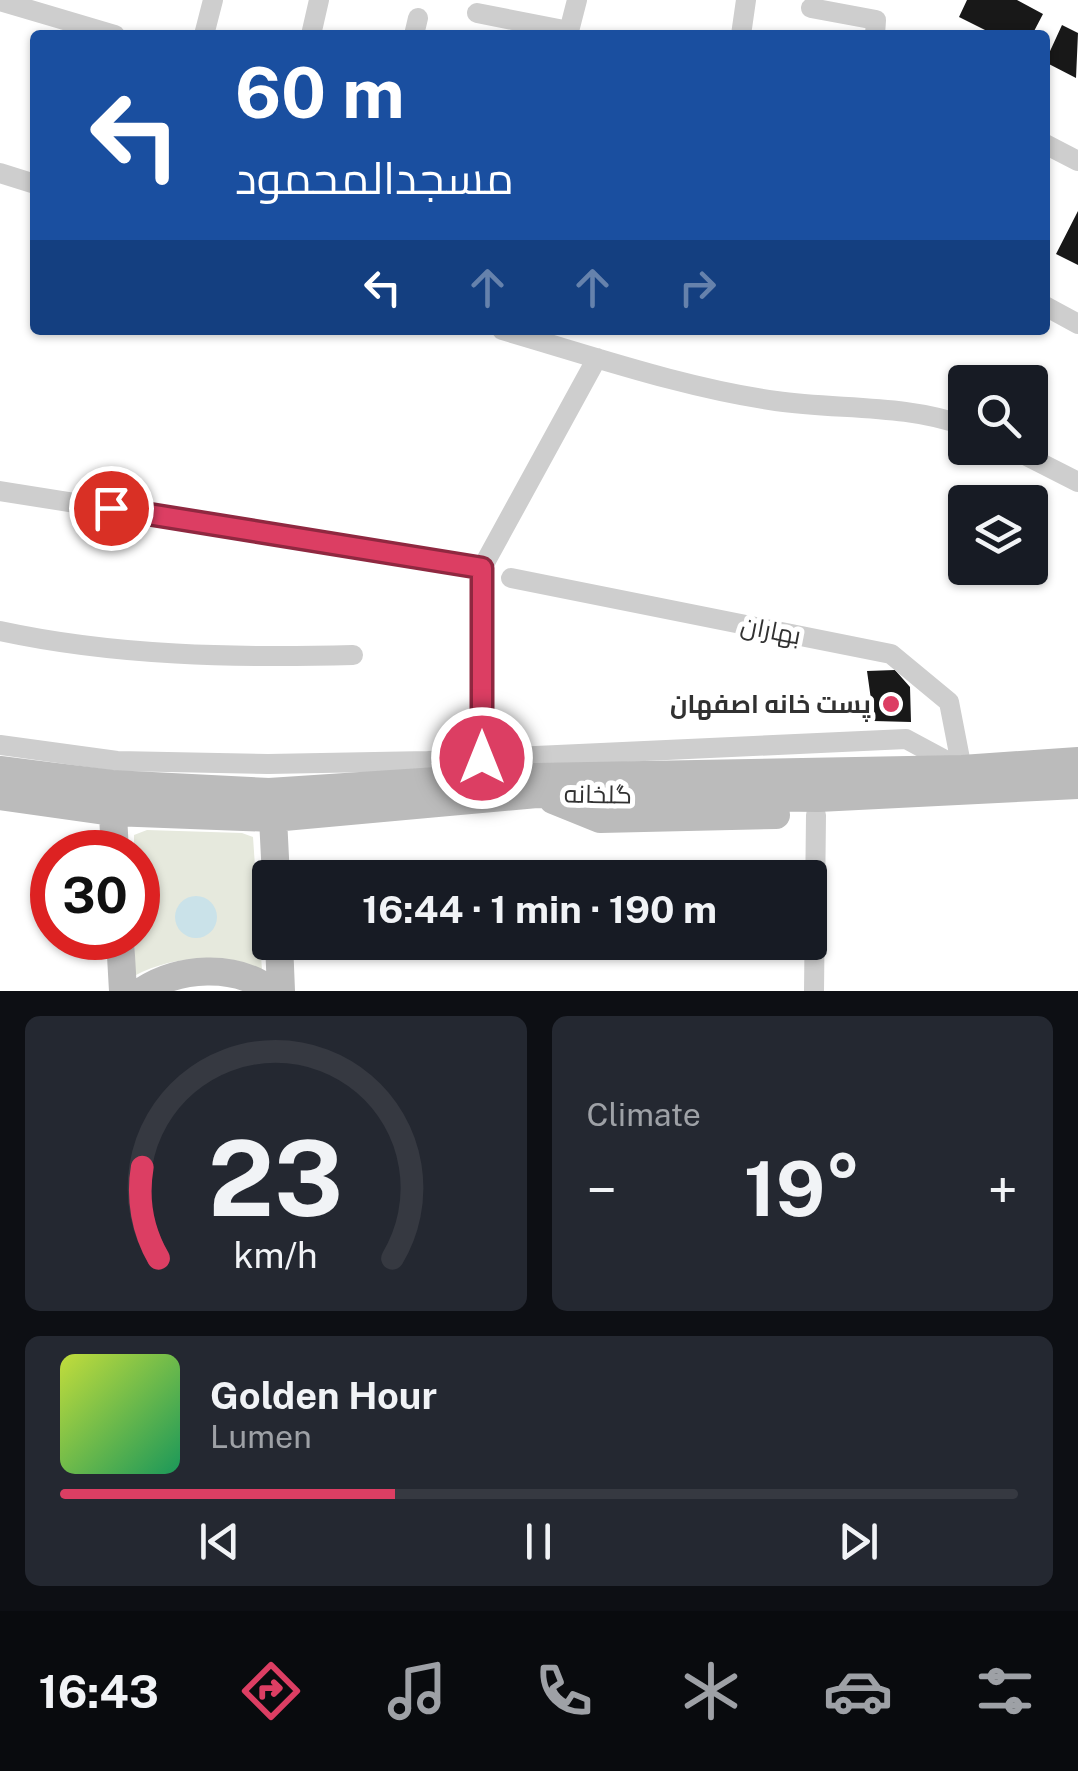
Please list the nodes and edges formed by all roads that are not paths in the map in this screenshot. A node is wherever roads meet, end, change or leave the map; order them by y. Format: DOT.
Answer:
graph roads {
  1 [pos="213,0"];
  2 [pos="319,0"];
  3 [pos="576,0"];
  4 [pos="746,0"];
  5 [pos="5,2"];
  6 [pos="811,8"];
  7 [pos="60,10"];
  8 [pos="476,13"];
  9 [pos="104,30"];
  10 [pos="205,30"];
  11 [pos="312,30"];
  12 [pos="554,30"];
  13 [pos="569,30"];
  14 [pos="742,30"];
  15 [pos="875,30"];
  16 [pos="1050,147"];
  17 [pos="1078,161"];
  18 [pos="0,173"];
  19 [pos="30,182"];
  20 [pos="1050,309"];
  21 [pos="1078,324"];
  22 [pos="519,335"];
  23 [pos="597,358"];
  24 [pos="948,420"];
  25 [pos="1045,465"];
  26 [pos="1078,482"];
  27 [pos="0,491"];
  28 [pos="482,568"];
  29 [pos="511,578"];
  30 [pos="0,631"];
  31 [pos="354,655"];
  32 [pos="0,745"];
  33 [pos="1078,761"];
  34 [pos="483,768"];
  35 [pos="962,768"];
  36 [pos="0,770"];
  37 [pos="1078,784"];
  38 [pos="928,792"];
  39 [pos="538,794"];
  40 [pos="0,796"];
  41 [pos="112,798"];
  42 [pos="816,814"];
  43 [pos="273,818"];
  44 [pos="113,830"];
  45 [pos="275,860"];
  46 [pos="121,960"];
  47 [pos="280,960"];
  48 [pos="123,991"];
  49 [pos="142,991"];
  50 [pos="271,991"];
  51 [pos="281,991"];
  52 [pos="814,991"];
  1 -- 10 [label="street"];
  2 -- 11 [label="street"];
  3 -- 13 [label="street"];
  4 -- 14 [label="street"];
  5 -- 7 [label="street"];
  6 -- 15 [label="street"];
  7 -- 9 [label="street"];
  8 -- 12 [label="street"];
  16 -- 17 [label="street"];
  18 -- 19 [label="street"];
  20 -- 21 [label="street"];
  22 -- 23 [label="street"];
  23 -- 24 [label="street"];
  23 -- 28 [label="street"];
  25 -- 26 [label="street"];
  27 -- 28 [label="street"];
  28 -- 34 [label="street"];
  29 -- 35 [label="street, بهاران"];
  30 -- 31 [label="street"];
  32 -- 34 [label="street"];
  33 -- 35 [label="main road, گلخانه"];
  34 -- 35 [label="main road, گلخانه"];
  34 -- 41 [label="main road, گلخانه"];
  36 -- 41 [label="main road, گلخانه"];
  37 -- 38 [label="main road, گلخانه"];
  38 -- 39 [label="main road, گلخانه"];
  38 -- 42 [label="main road"];
  39 -- 42 [label="main road"];
  39 -- 43 [label="main road, گلخانه"];
  40 -- 41 [label="main road, گلخانه"];
  41 -- 43 [label="main road, گلخانه"];
  41 -- 44 [label="main road"];
  42 -- 52 [label="street"];
  43 -- 45 [label="main road"];
  46 -- 48 [label="main road"];
  47 -- 51 [label="main road"];
  49 -- 50 [label="main road"];
}
